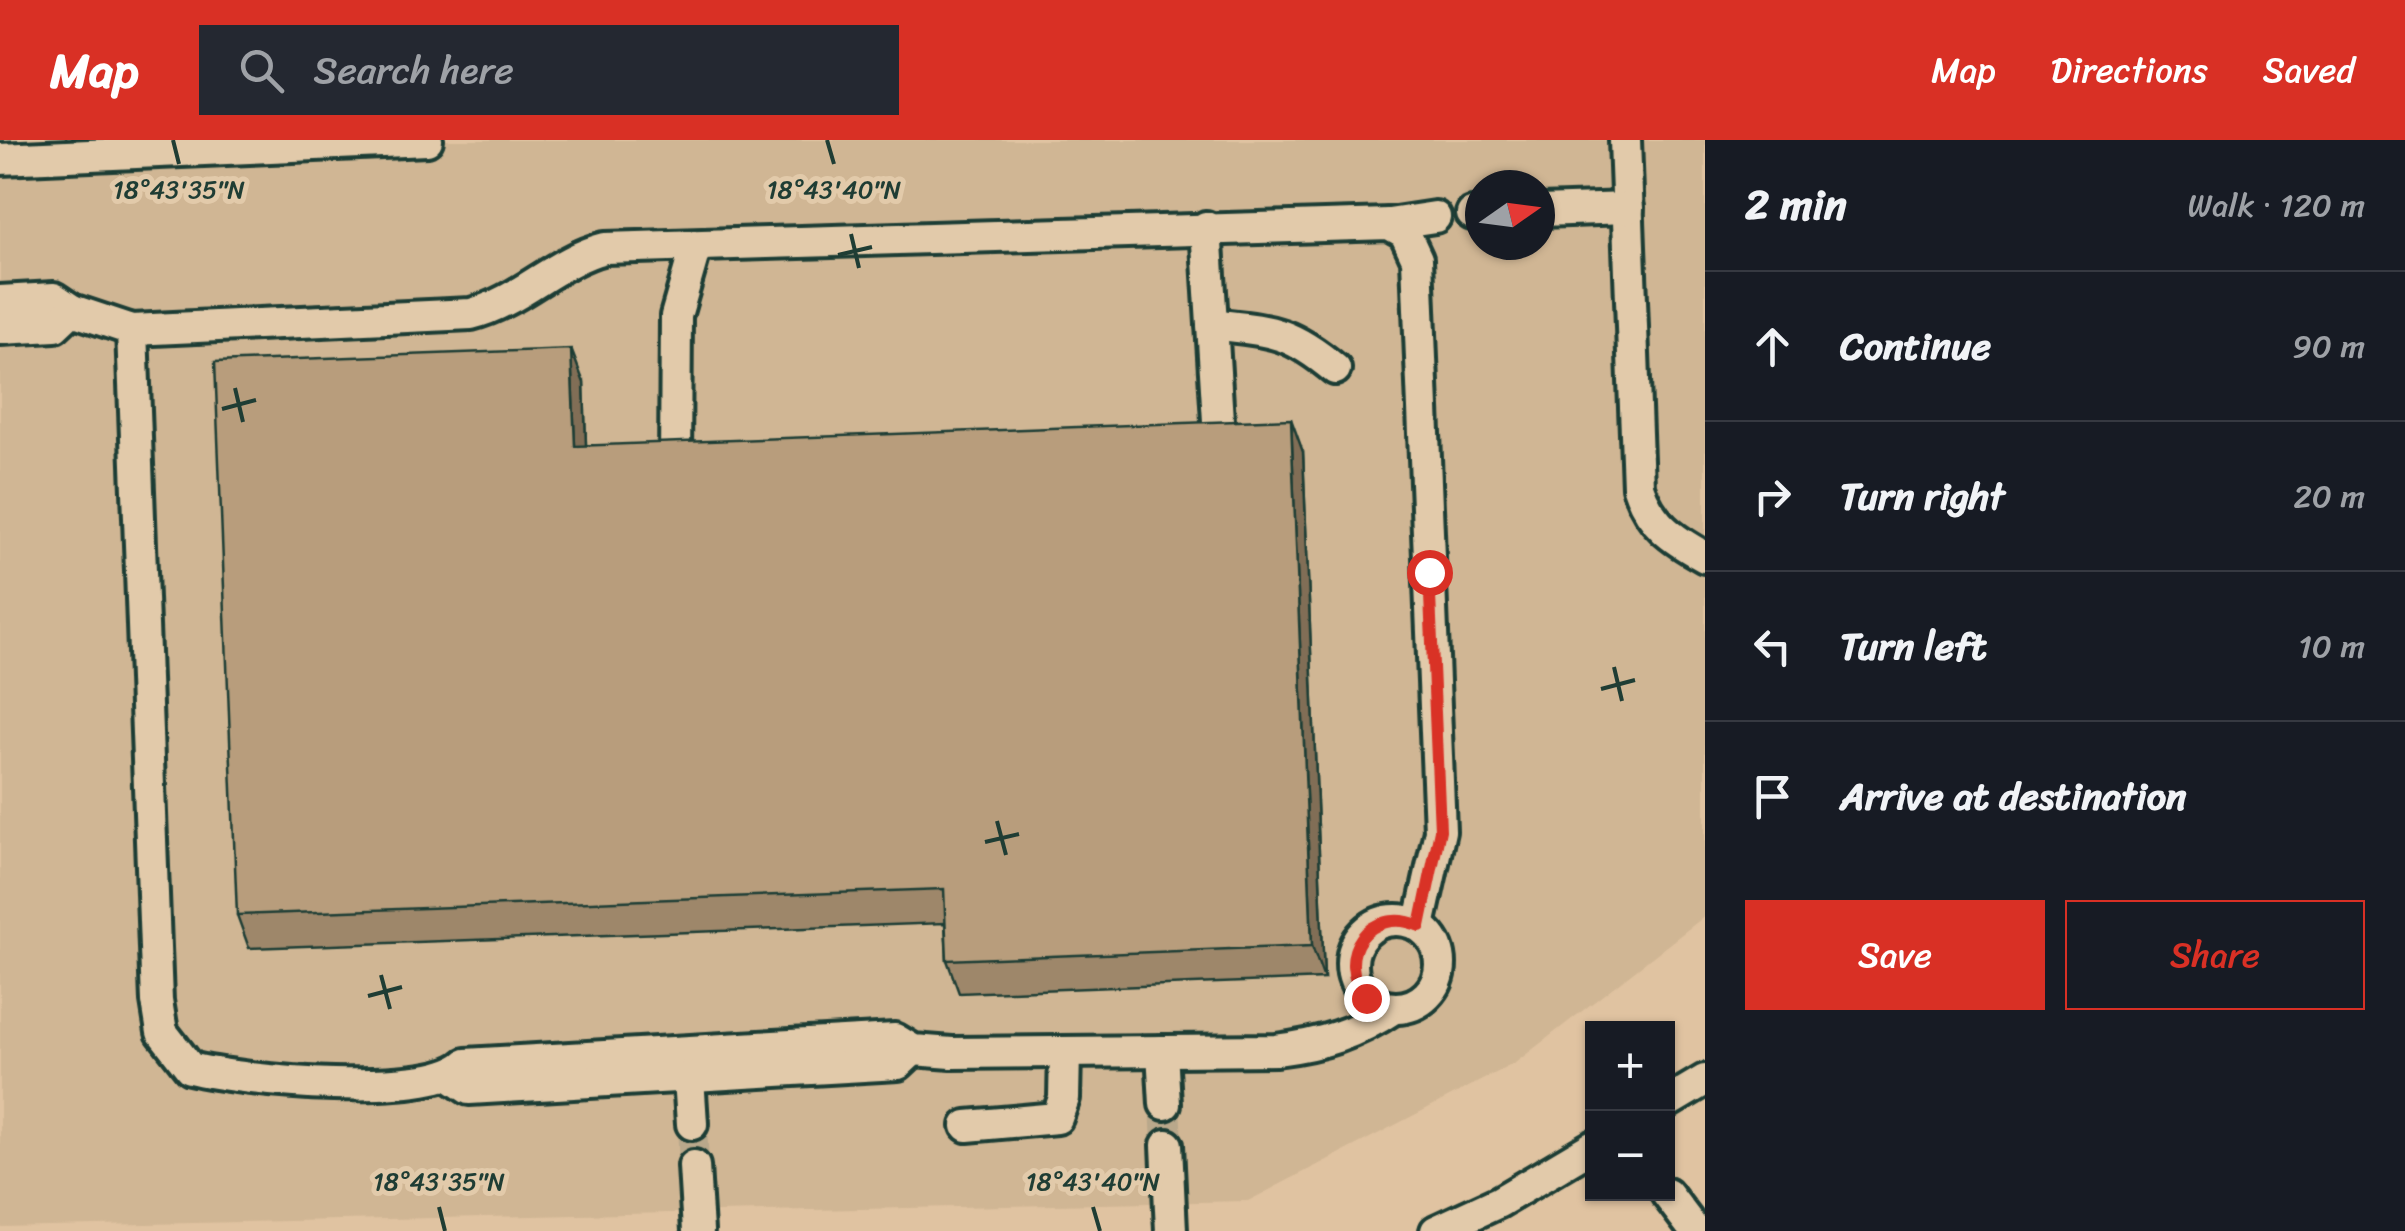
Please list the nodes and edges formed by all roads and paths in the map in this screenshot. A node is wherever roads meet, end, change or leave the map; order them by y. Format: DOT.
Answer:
graph roads {
  1 [pos="427,140"];
  2 [pos="1625,140"];
  3 [pos="0,159"];
  4 [pos="1628,208"];
  5 [pos="1555,210"];
  6 [pos="1435,217"];
  7 [pos="1389,224"];
  8 [pos="1206,228"];
  9 [pos="696,246"];
  10 [pos="0,302"];
  11 [pos="72,310"];
  12 [pos="1212,324"];
  13 [pos="0,329"];
  14 [pos="132,330"];
  15 [pos="1335,369"];
  16 [pos="1219,436"];
  17 [pos="675,467"];
  18 [pos="1705,557"];
  19 [pos="1420,926"];
  20 [pos="1394,1008"];
  21 [pos="912,1050"];
  22 [pos="1162,1051"];
  23 [pos="1065,1052"];
  24 [pos="452,1077"];
  25 [pos="689,1077"];
  26 [pos="1705,1080"];
  27 [pos="1675,1098"];
  28 [pos="1164,1104"];
  29 [pos="692,1124"];
  30 [pos="966,1126"];
  31 [pos="1167,1145"];
  32 [pos="1585,1152"];
  33 [pos="694,1166"];
  34 [pos="1672,1201"];
  35 [pos="1501,1217"];
  36 [pos="698,1231"];
  37 [pos="1171,1231"];
  38 [pos="1436,1231"];
  39 [pos="1694,1231"];
  1 -- 3 [label="street"];
  2 -- 4 [label="street"];
  4 -- 5 [label="street"];
  4 -- 18 [label="street"];
  6 -- 7 [label="street"];
  7 -- 8 [label="street"];
  7 -- 19 [label="street"];
  8 -- 9 [label="street"];
  8 -- 12 [label="street"];
  9 -- 14 [label="street"];
  9 -- 17 [label="street"];
  10 -- 11 [label="street"];
  11 -- 13 [label="street"];
  11 -- 14 [label="street"];
  12 -- 15 [label="street"];
  12 -- 16 [label="street"];
  14 -- 24 [label="street"];
  19 -- 20 [label="street"];
  19 -- 20 [label="street"];
  20 -- 22 [label="street"];
  21 -- 23 [label="street"];
  21 -- 24 [label="street"];
  21 -- 25 [label="street"];
  22 -- 23 [label="street"];
  22 -- 28 [label="street"];
  23 -- 30 [label="street"];
  24 -- 25 [label="street"];
  25 -- 29 [label="street"];
  26 -- 27 [label="street"];
  31 -- 37 [label="street"];
  32 -- 35 [label="street"];
  33 -- 36 [label="street"];
  34 -- 39 [label="street"];
  35 -- 38 [label="street"];
}
